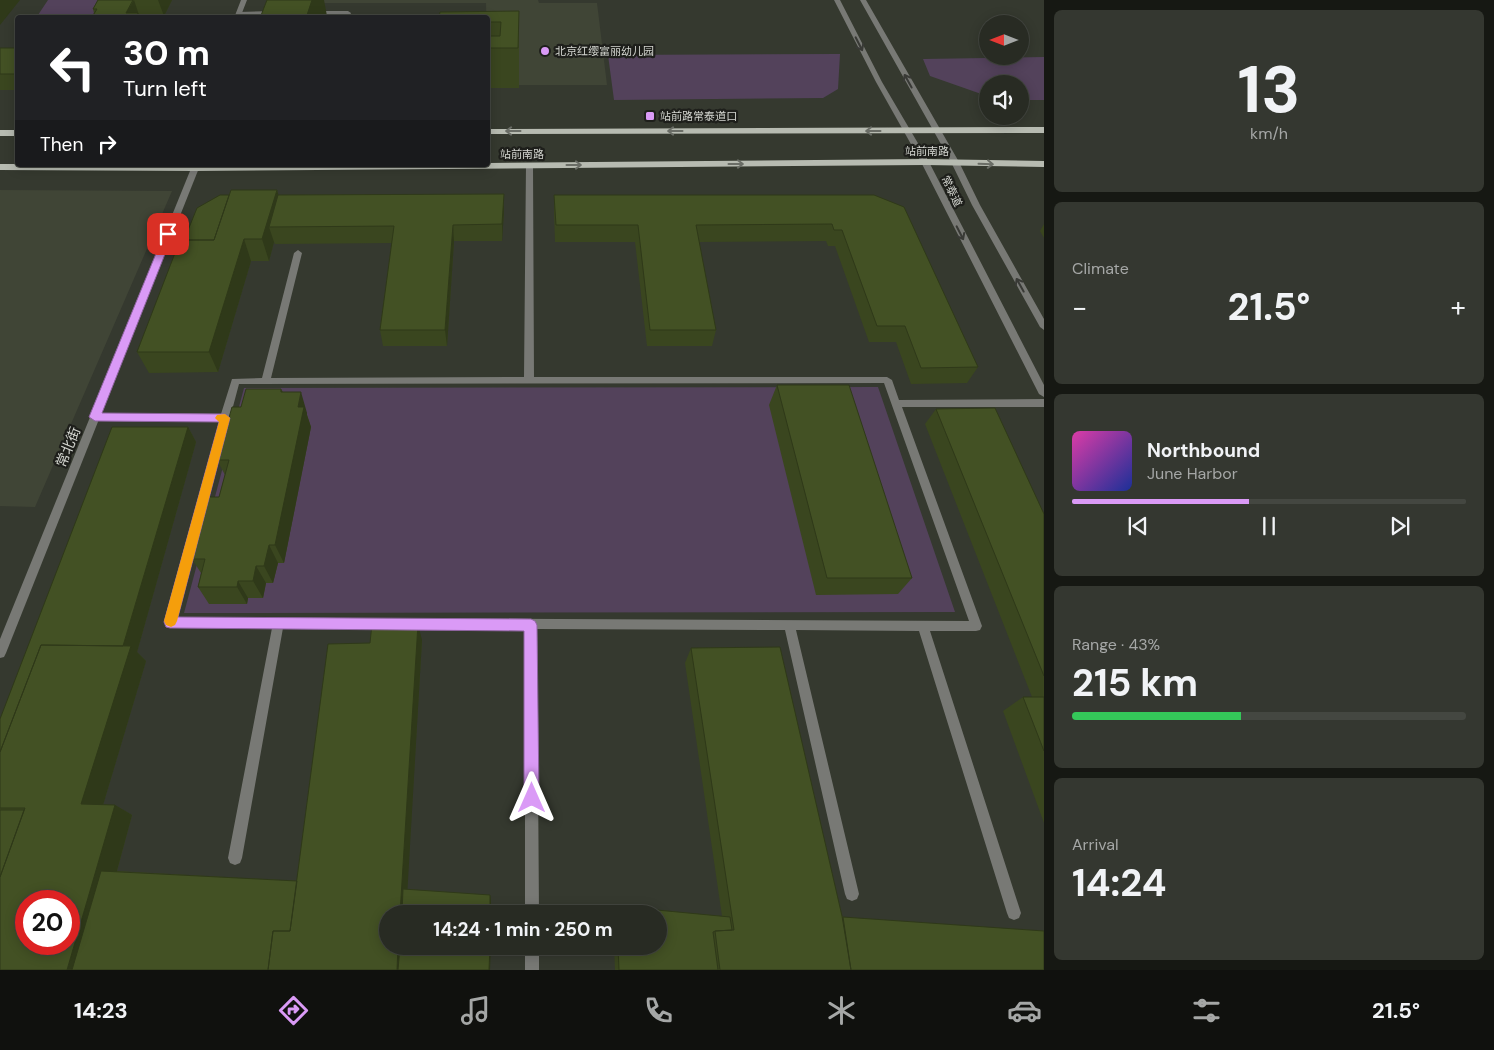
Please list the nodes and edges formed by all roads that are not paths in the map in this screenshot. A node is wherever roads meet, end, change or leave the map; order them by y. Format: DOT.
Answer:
graph roads {
  1 [pos="244,0"];
  2 [pos="837,0"];
  3 [pos="863,0"];
  4 [pos="281,13"];
  5 [pos="309,13"];
  6 [pos="238,15"];
  7 [pos="252,15"];
  8 [pos="347,15"];
  9 [pos="908,130"];
  10 [pos="936,130"];
  11 [pos="1044,130"];
  12 [pos="490,132"];
  13 [pos="0,133"];
  14 [pos="15,133"];
  15 [pos="925,162"];
  16 [pos="955,162"];
  17 [pos="1044,164"];
  18 [pos="490,166"];
  19 [pos="529,166"];
  20 [pos="0,167"];
  21 [pos="15,167"];
  22 [pos="195,167"];
  23 [pos="298,253"];
  24 [pos="1044,327"];
  25 [pos="266,381"];
  26 [pos="529,381"];
  27 [pos="1044,394"];
  28 [pos="1044,403"];
  29 [pos="896,404"];
  30 [pos="95,417"];
  31 [pos="225,418"];
  32 [pos="278,623"];
  33 [pos="531,625"];
  34 [pos="788,625"];
  35 [pos="923,626"];
  36 [pos="0,653"];
  37 [pos="235,858"];
  38 [pos="852,894"];
  39 [pos="532,905"];
  40 [pos="1014,913"];
  41 [pos="532,955"];
  42 [pos="532,970"];
  1 -- 6 [label="street"];
  2 -- 9 [label="street, 常泰道, one-way"];
  10 -- 3 [label="street, 常泰道, one-way"];
  4 -- 7 [label="street"];
  5 -- 8 [label="street"];
  9 -- 10 [label="main road, 站前南路"];
  9 -- 12 [label="main road, 站前南路, one-way"];
  9 -- 15 [label="street, 常泰道"];
  10 -- 11 [label="main road, 站前南路"];
  10 -- 16 [label="street, 常泰道"];
  13 -- 14 [label="main road"];
  15 -- 16 [label="main road, 站前南路"];
  19 -- 15 [label="main road, 站前南路, one-way"];
  15 -- 27 [label="street, 常泰道, one-way"];
  16 -- 17 [label="main road, 站前南路, one-way"];
  24 -- 16 [label="street, 常泰道, one-way"];
  18 -- 19 [label="main road, 站前南路"];
  19 -- 26 [label="street"];
  20 -- 21 [label="main road, 站前南路"];
  22 -- 30 [label="street, 常北街"];
  23 -- 25 [label="street"];
  25 -- 26 [label="street"];
  25 -- 31 [label="street"];
  26 -- 29 [label="street"];
  28 -- 29 [label="street"];
  29 -- 35 [label="street"];
  30 -- 31 [label="street"];
  30 -- 36 [label="street, 常北街"];
  31 -- 32 [label="street"];
  32 -- 33 [label="street"];
  32 -- 37 [label="street"];
  33 -- 34 [label="street"];
  33 -- 39 [label="street"];
  34 -- 35 [label="street"];
  34 -- 38 [label="street"];
  35 -- 40 [label="street"];
  41 -- 42 [label="street"];
}
